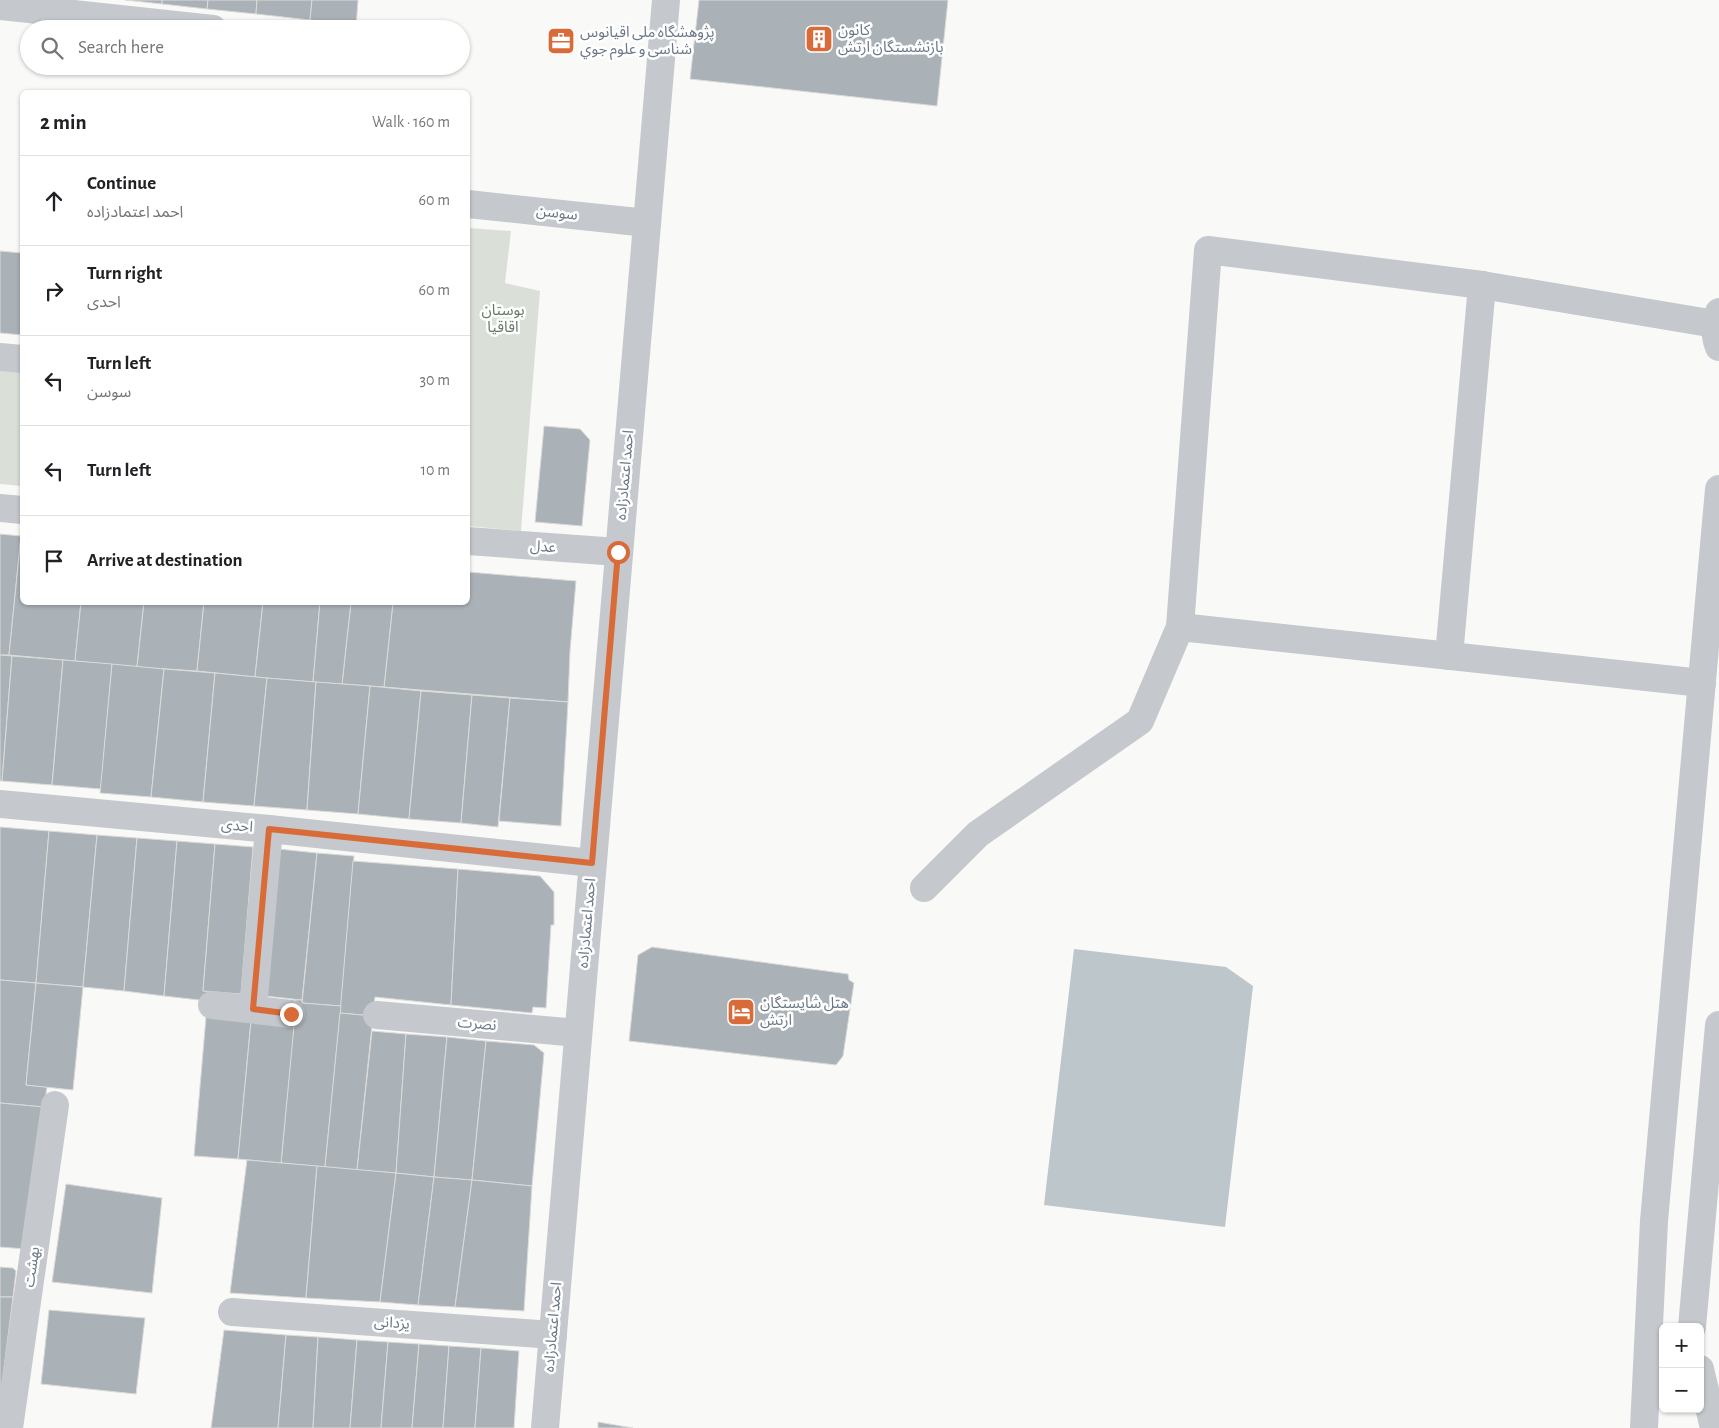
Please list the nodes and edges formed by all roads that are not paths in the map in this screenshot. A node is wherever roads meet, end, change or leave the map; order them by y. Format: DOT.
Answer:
graph roads {
  1 [pos="666,0"];
  2 [pos="0,6"];
  3 [pos="130,20"];
  4 [pos="470,204"];
  5 [pos="646,223"];
  6 [pos="1482,285"];
  7 [pos="1718,328"];
  8 [pos="0,357"];
  9 [pos="20,359"];
  10 [pos="1719,489"];
  11 [pos="0,508"];
  12 [pos="20,510"];
  13 [pos="470,541"];
  14 [pos="618,552"];
  15 [pos="1180,627"];
  16 [pos="1449,656"];
  17 [pos="1702,683"];
  18 [pos="0,804"];
  19 [pos="269,829"];
  20 [pos="592,863"];
  21 [pos="924,888"];
  22 [pos="212,1005"];
  23 [pos="253,1009"];
  24 [pos="291,1014"];
  25 [pos="377,1015"];
  26 [pos="1719,1025"];
  27 [pos="578,1034"];
  28 [pos="55,1105"];
  29 [pos="232,1312"];
  30 [pos="1692,1323"];
  31 [pos="552,1335"];
  32 [pos="1704,1386"];
  33 [pos="9,1428"];
  34 [pos="544,1428"];
  35 [pos="1644,1428"];
  36 [pos="1714,1428"];
  1 -- 5 [label="street, احمد اعتمادزاده"];
  2 -- 3 [label="street"];
  4 -- 5 [label="street, سوسن"];
  5 -- 14 [label="street, احمد اعتمادزاده"];
  6 -- 7 [label="street"];
  6 -- 15 [label="street"];
  6 -- 16 [label="street"];
  8 -- 9 [label="street"];
  10 -- 17 [label="street"];
  11 -- 12 [label="street"];
  13 -- 14 [label="street, عدل"];
  14 -- 20 [label="street, احمد اعتمادزاده"];
  15 -- 16 [label="street"];
  15 -- 21 [label="street"];
  16 -- 17 [label="street"];
  17 -- 35 [label="street"];
  18 -- 19 [label="street, احدی"];
  19 -- 20 [label="street, احدی"];
  19 -- 23 [label="street"];
  20 -- 27 [label="street, احمد اعتمادزاده"];
  22 -- 23 [label="street"];
  23 -- 24 [label="street"];
  25 -- 27 [label="street, نصرت"];
  26 -- 30 [label="street"];
  27 -- 31 [label="street, احمد اعتمادزاده"];
  28 -- 33 [label="street, بهشت"];
  29 -- 31 [label="street, یزدانی"];
  31 -- 34 [label="street, احمد اعتمادزاده"];
  32 -- 36 [label="street"];
}
